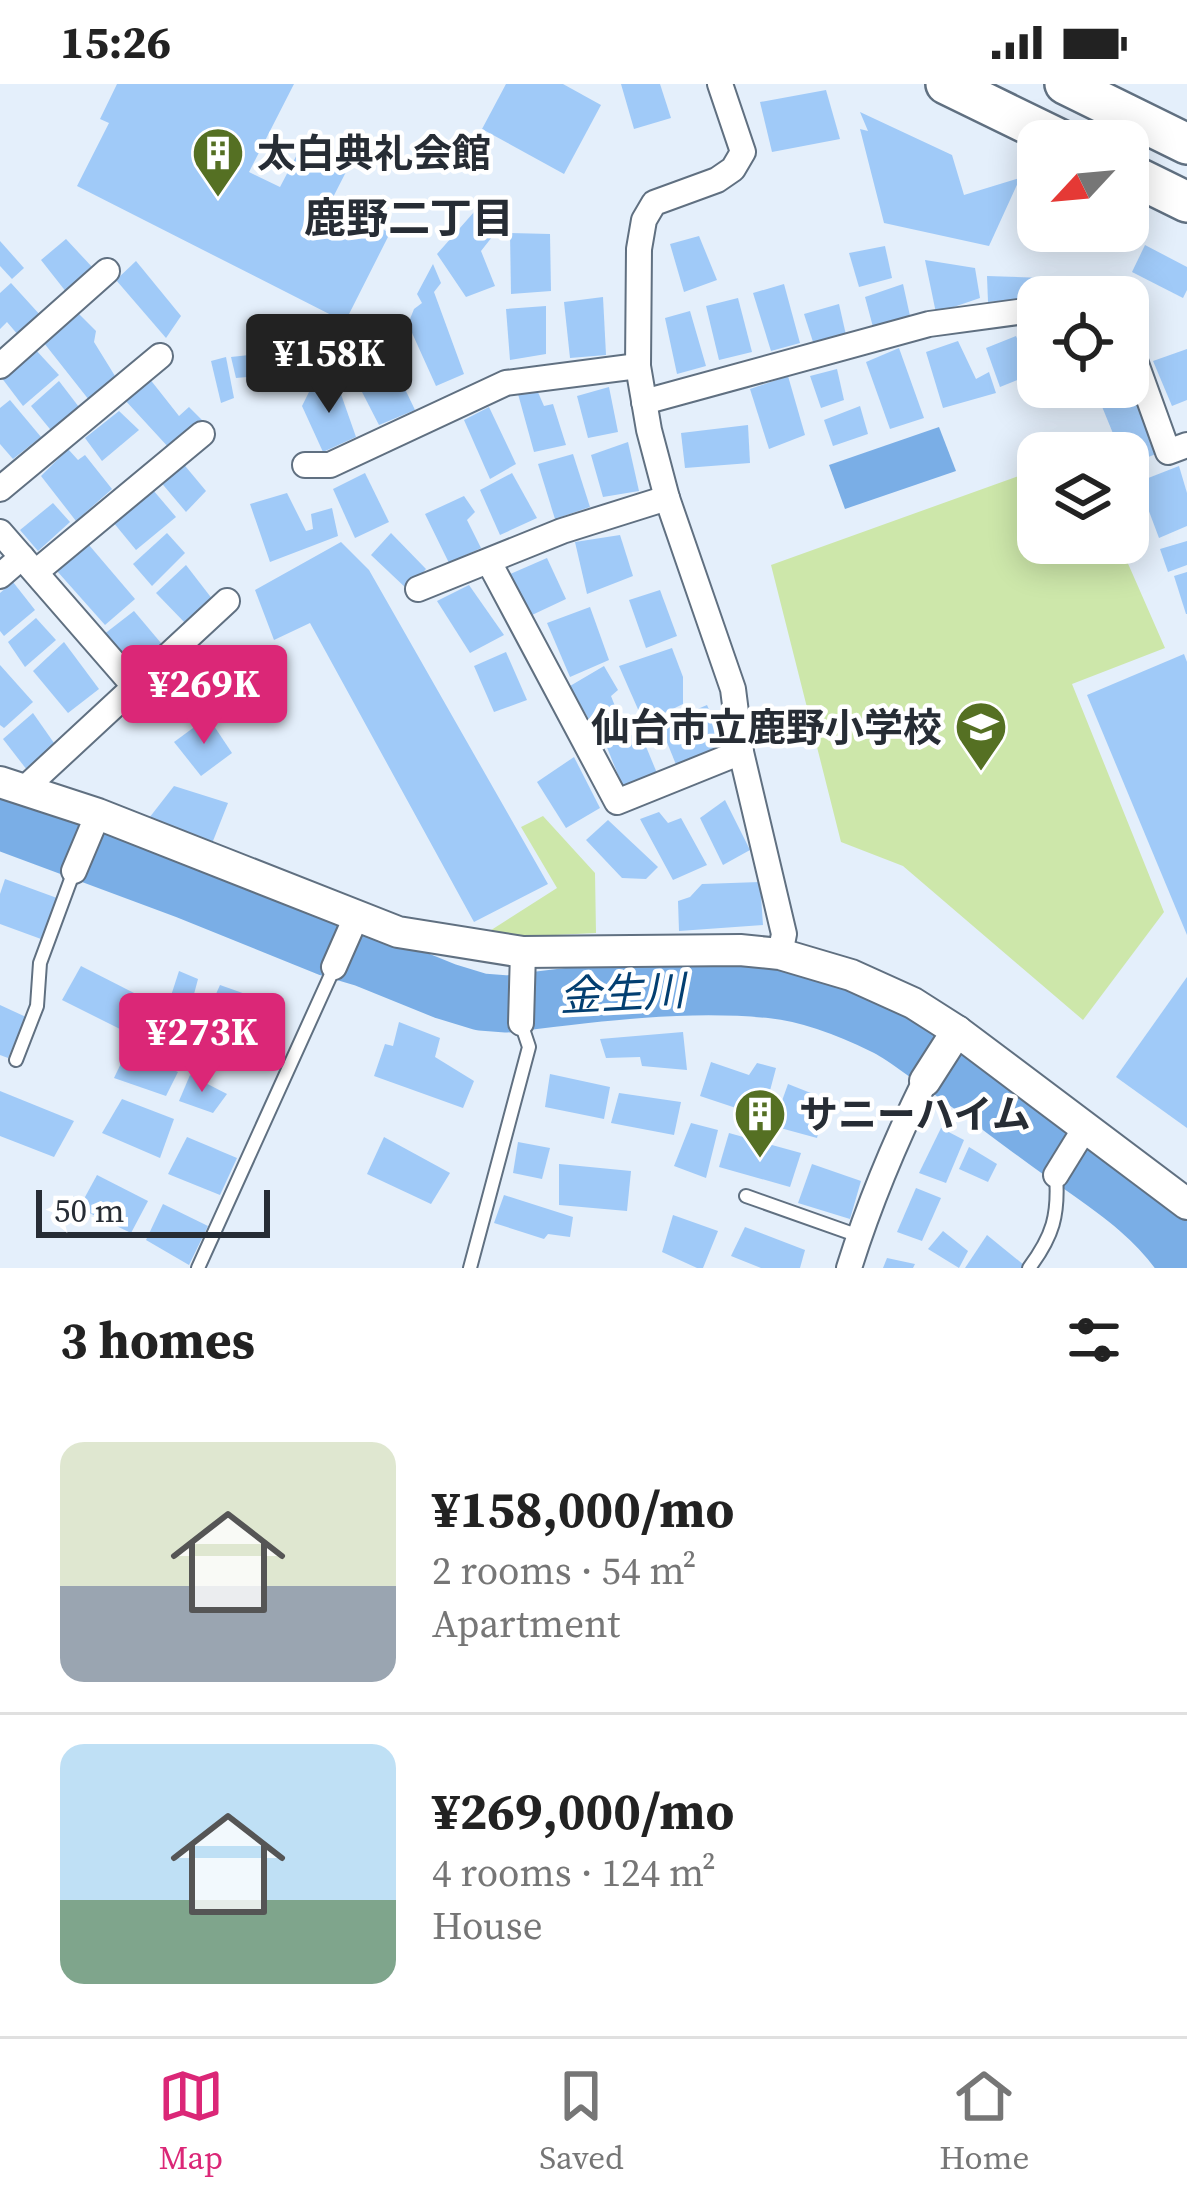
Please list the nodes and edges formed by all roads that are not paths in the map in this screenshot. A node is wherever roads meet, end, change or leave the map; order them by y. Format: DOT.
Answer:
graph roads {
  1 [pos="720,84"];
  2 [pos="946,84"];
  3 [pos="1065,84"];
  4 [pos="1020,120"];
  5 [pos="1187,144"];
  6 [pos="1149,183"];
  7 [pos="1187,202"];
  8 [pos="107,271"];
  9 [pos="1017,313"];
  10 [pos="160,356"];
  11 [pos="638,366"];
  12 [pos="0,367"];
  13 [pos="1149,400"];
  14 [pos="644,402"];
  15 [pos="202,434"];
  16 [pos="1187,445"];
  17 [pos="305,465"];
  18 [pos="0,489"];
  19 [pos="668,498"];
  20 [pos="0,532"];
  21 [pos="489,562"];
  22 [pos="29,564"];
  23 [pos="0,576"];
  24 [pos="418,589"];
  25 [pos="226,601"];
  26 [pos="135,687"];
  27 [pos="742,752"];
  28 [pos="11,786"];
  29 [pos="93,825"];
  30 [pos="74,871"];
  31 [pos="351,928"];
  32 [pos="523,952"];
  33 [pos="780,954"];
  34 [pos="334,967"];
  35 [pos="521,1023"];
  36 [pos="952,1040"];
  37 [pos="16,1060"];
  38 [pos="925,1081"];
  39 [pos="1080,1135"];
  40 [pos="1056,1175"];
  41 [pos="746,1196"];
  42 [pos="1187,1204"];
  43 [pos="859,1236"];
  44 [pos="198,1268"];
  45 [pos="470,1268"];
  46 [pos="849,1268"];
  47 [pos="1030,1268"];
  1 -- 11 [label="street"];
  2 -- 4 [label="highway"];
  3 -- 5 [label="highway"];
  6 -- 7 [label="highway"];
  8 -- 12 [label="street"];
  9 -- 14 [label="street"];
  10 -- 18 [label="street"];
  11 -- 14 [label="street"];
  11 -- 17 [label="street"];
  13 -- 16 [label="street"];
  14 -- 19 [label="street"];
  15 -- 22 [label="street"];
  19 -- 21 [label="street"];
  19 -- 27 [label="street"];
  20 -- 22 [label="street"];
  21 -- 24 [label="street"];
  21 -- 27 [label="street"];
  22 -- 23 [label="street"];
  22 -- 26 [label="street"];
  25 -- 26 [label="street"];
  26 -- 28 [label="street"];
  27 -- 33 [label="street"];
  28 -- 29 [label="street"];
  29 -- 30 [label="street"];
  29 -- 31 [label="street"];
  30 -- 37 [label="lane"];
  31 -- 32 [label="street"];
  31 -- 34 [label="street"];
  32 -- 33 [label="street"];
  32 -- 35 [label="street"];
  33 -- 36 [label="street"];
  34 -- 44 [label="lane"];
  35 -- 45 [label="lane"];
  36 -- 38 [label="street"];
  36 -- 39 [label="street"];
  38 -- 43 [label="street"];
  39 -- 40 [label="street"];
  39 -- 42 [label="street"];
  40 -- 47 [label="lane"];
  41 -- 43 [label="lane"];
  43 -- 46 [label="street"];
}
